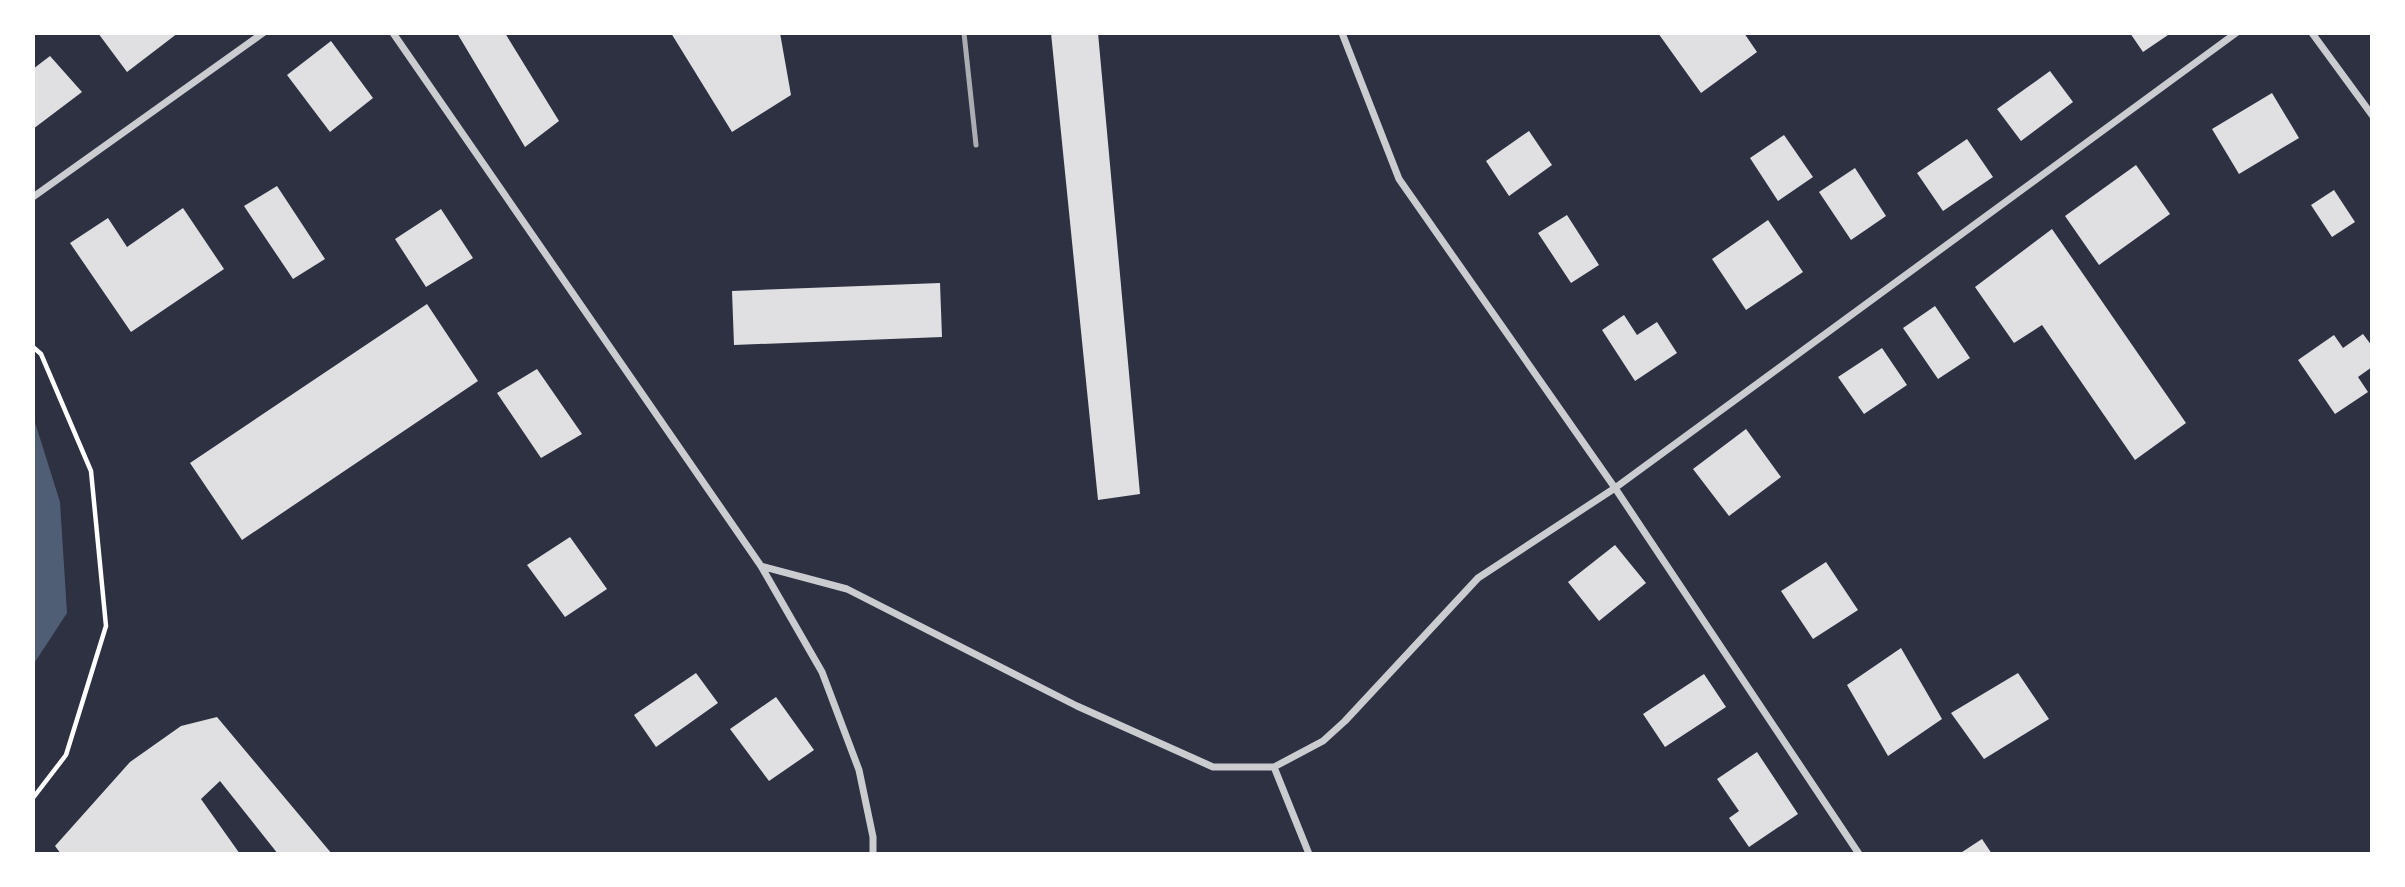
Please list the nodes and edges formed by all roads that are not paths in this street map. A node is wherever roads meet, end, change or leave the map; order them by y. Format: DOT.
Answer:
graph roads {
  1 [pos="263,33"];
  2 [pos="393,33"];
  3 [pos="1342,33"];
  4 [pos="2236,33"];
  5 [pos="2312,33"];
  6 [pos="2372,115"];
  7 [pos="33,197"];
  8 [pos="1615,488"];
  9 [pos="761,566"];
  10 [pos="1274,767"];
  11 [pos="873,854"];
  12 [pos="1309,854"];
  13 [pos="1859,854"];
  1 -- 7 [label="street"];
  2 -- 9 [label="street"];
  3 -- 8 [label="street"];
  4 -- 8 [label="street"];
  5 -- 6 [label="street"];
  8 -- 10 [label="street"];
  8 -- 13 [label="street"];
  9 -- 10 [label="street"];
  9 -- 11 [label="street"];
  10 -- 12 [label="street"];
}
